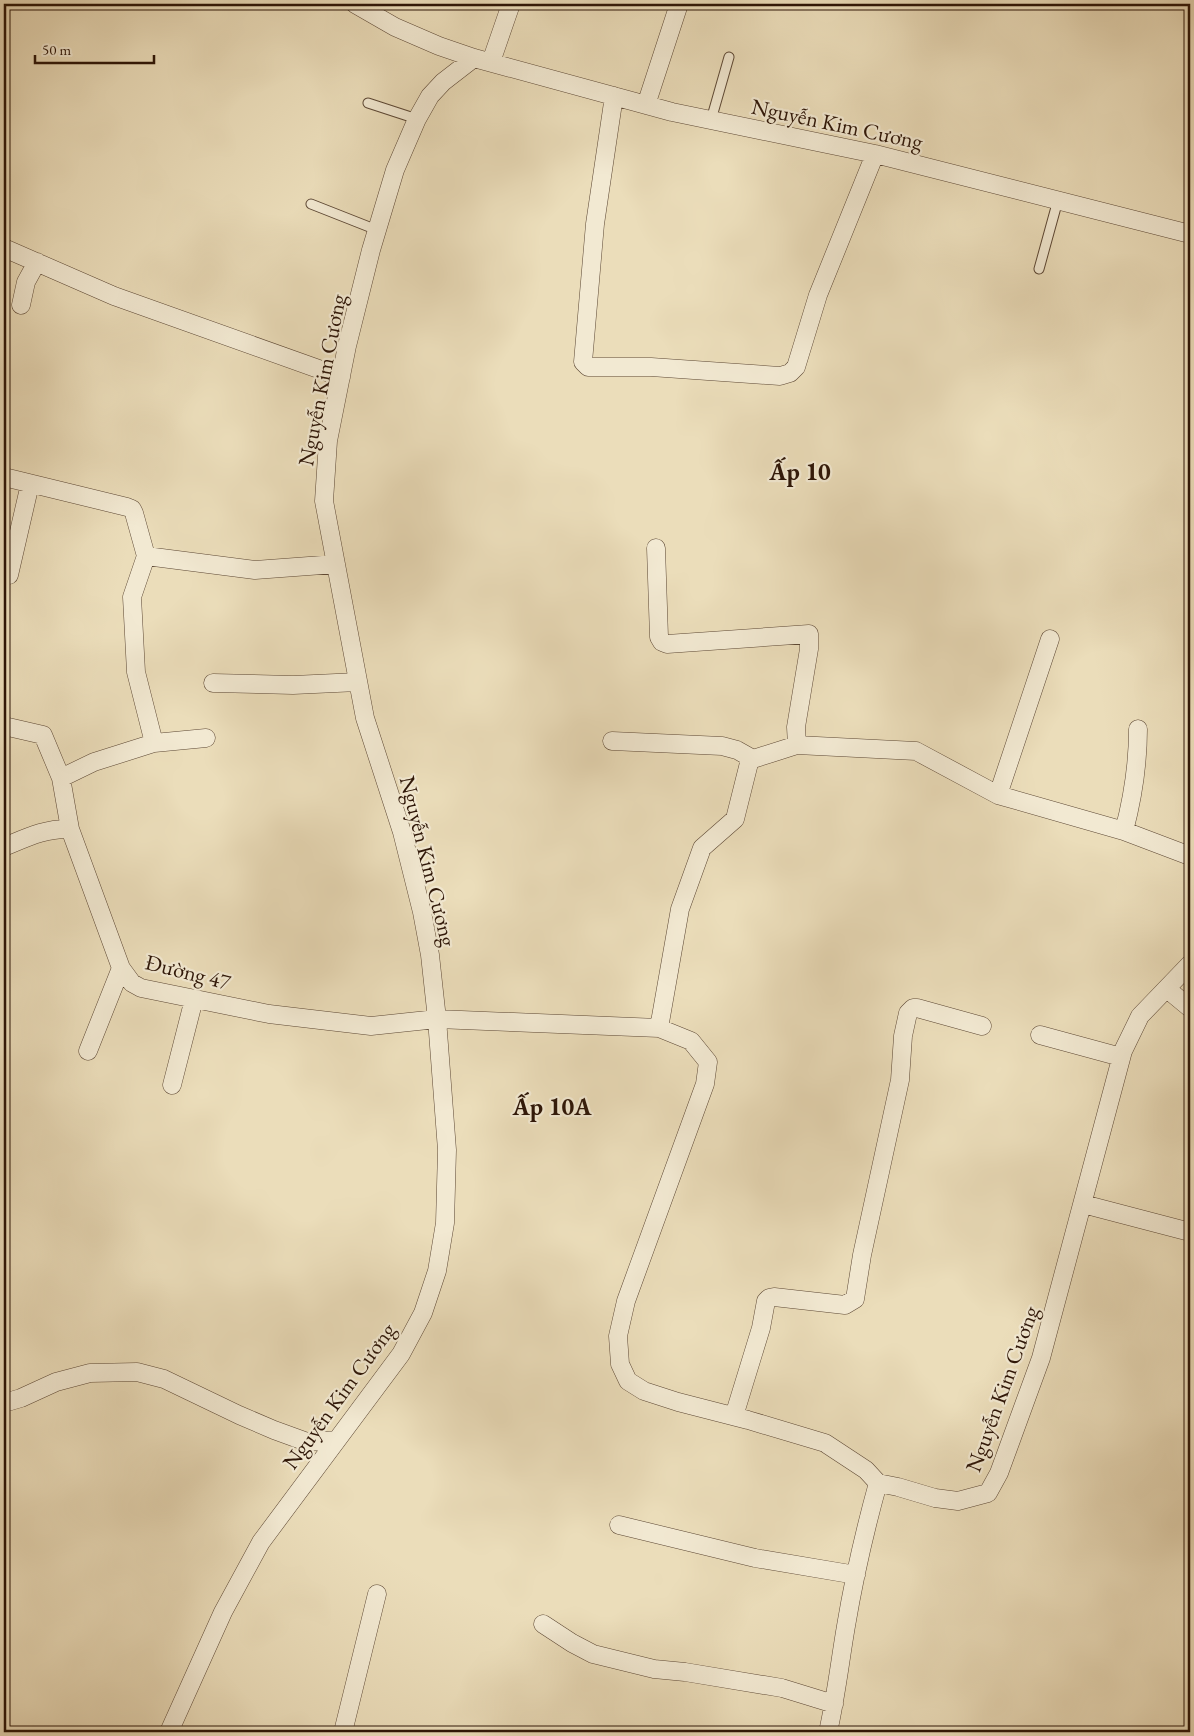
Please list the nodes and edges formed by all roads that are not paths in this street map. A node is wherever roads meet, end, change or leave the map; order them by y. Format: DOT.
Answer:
graph roads {
  1 [pos="355,4"];
  2 [pos="510,4"];
  3 [pos="679,4"];
  4 [pos="729,57"];
  5 [pos="474,58"];
  6 [pos="491,62"];
  7 [pos="614,96"];
  8 [pos="368,103"];
  9 [pos="646,105"];
  10 [pos="417,119"];
  11 [pos="711,120"];
  12 [pos="875,154"];
  13 [pos="1058,200"];
  14 [pos="311,204"];
  15 [pos="377,230"];
  16 [pos="1190,234"];
  17 [pos="4,248"];
  18 [pos="37,262"];
  19 [pos="1039,268"];
  20 [pos="21,305"];
  21 [pos="341,376"];
  22 [pos="4,477"];
  23 [pos="30,484"];
  24 [pos="656,548"];
  25 [pos="146,556"];
  26 [pos="336,564"];
  27 [pos="9,575"];
  28 [pos="1050,639"];
  29 [pos="358,682"];
  30 [pos="213,683"];
  31 [pos="4,726"];
  32 [pos="1138,729"];
  33 [pos="206,738"];
  34 [pos="612,741"];
  35 [pos="154,743"];
  36 [pos="797,745"];
  37 [pos="753,759"];
  38 [pos="61,778"];
  39 [pos="998,795"];
  40 [pos="70,829"];
  41 [pos="1124,831"];
  42 [pos="4,847"];
  43 [pos="1190,856"];
  44 [pos="1190,964"];
  45 [pos="121,968"];
  46 [pos="1167,989"];
  47 [pos="194,999"];
  48 [pos="1190,1008"];
  49 [pos="437,1019"];
  50 [pos="982,1026"];
  51 [pos="659,1028"];
  52 [pos="1040,1036"];
  53 [pos="88,1051"];
  54 [pos="1121,1057"];
  55 [pos="172,1085"];
  56 [pos="1083,1204"];
  57 [pos="1190,1232"];
  58 [pos="4,1404"];
  59 [pos="734,1416"];
  60 [pos="337,1440"];
  61 [pos="878,1483"];
  62 [pos="620,1525"];
  63 [pos="856,1575"];
  64 [pos="378,1594"];
  65 [pos="543,1624"];
  66 [pos="834,1704"];
  67 [pos="169,1732"];
  68 [pos="343,1732"];
  69 [pos="828,1732"];
  1 -- 5 [label="street, Nguyễn Kim Cương"];
  2 -- 6 [label="street"];
  3 -- 9 [label="street"];
  4 -- 11 [label="lane"];
  5 -- 6 [label="street, Nguyễn Kim Cương"];
  5 -- 10 [label="street, Nguyễn Kim Cương"];
  6 -- 7 [label="street, Nguyễn Kim Cương"];
  7 -- 9 [label="street, Nguyễn Kim Cương"];
  7 -- 12 [label="street"];
  8 -- 10 [label="lane"];
  9 -- 11 [label="street, Nguyễn Kim Cương"];
  10 -- 15 [label="street, Nguyễn Kim Cương"];
  11 -- 12 [label="street, Nguyễn Kim Cương"];
  12 -- 13 [label="street, Nguyễn Kim Cương"];
  13 -- 16 [label="street, Nguyễn Kim Cương"];
  13 -- 19 [label="lane"];
  14 -- 15 [label="lane"];
  15 -- 21 [label="street, Nguyễn Kim Cương"];
  17 -- 18 [label="street"];
  18 -- 20 [label="street"];
  18 -- 21 [label="street"];
  21 -- 26 [label="street, Nguyễn Kim Cương"];
  22 -- 23 [label="street"];
  23 -- 25 [label="street"];
  23 -- 27 [label="street"];
  24 -- 36 [label="street"];
  25 -- 26 [label="street"];
  25 -- 35 [label="street"];
  26 -- 29 [label="street, Nguyễn Kim Cương"];
  28 -- 39 [label="street"];
  29 -- 30 [label="street"];
  29 -- 49 [label="street, Nguyễn Kim Cương"];
  31 -- 38 [label="street, Đường 47"];
  32 -- 41 [label="street"];
  33 -- 35 [label="street"];
  34 -- 37 [label="street"];
  35 -- 38 [label="street"];
  36 -- 37 [label="street"];
  36 -- 39 [label="street"];
  37 -- 51 [label="street"];
  38 -- 40 [label="street, Đường 47"];
  39 -- 41 [label="street"];
  40 -- 42 [label="street"];
  40 -- 45 [label="street, Đường 47"];
  41 -- 43 [label="street"];
  44 -- 46 [label="street, Nguyễn Kim Cương"];
  45 -- 47 [label="street, Đường 47"];
  45 -- 53 [label="street"];
  46 -- 48 [label="street"];
  46 -- 54 [label="street, Nguyễn Kim Cương"];
  47 -- 49 [label="street, Đường 47"];
  47 -- 55 [label="street"];
  49 -- 51 [label="street, Đường 47"];
  49 -- 60 [label="street, Nguyễn Kim Cương"];
  50 -- 59 [label="street"];
  51 -- 59 [label="street, Đường 47"];
  52 -- 54 [label="street"];
  54 -- 56 [label="street, Nguyễn Kim Cương"];
  56 -- 57 [label="street"];
  56 -- 61 [label="street, Nguyễn Kim Cương"];
  58 -- 60 [label="street"];
  59 -- 61 [label="street, Đường 47"];
  60 -- 67 [label="street, Nguyễn Kim Cương"];
  61 -- 63 [label="street"];
  62 -- 63 [label="street"];
  63 -- 66 [label="street"];
  64 -- 68 [label="street"];
  65 -- 66 [label="street"];
  66 -- 69 [label="street"];
}
